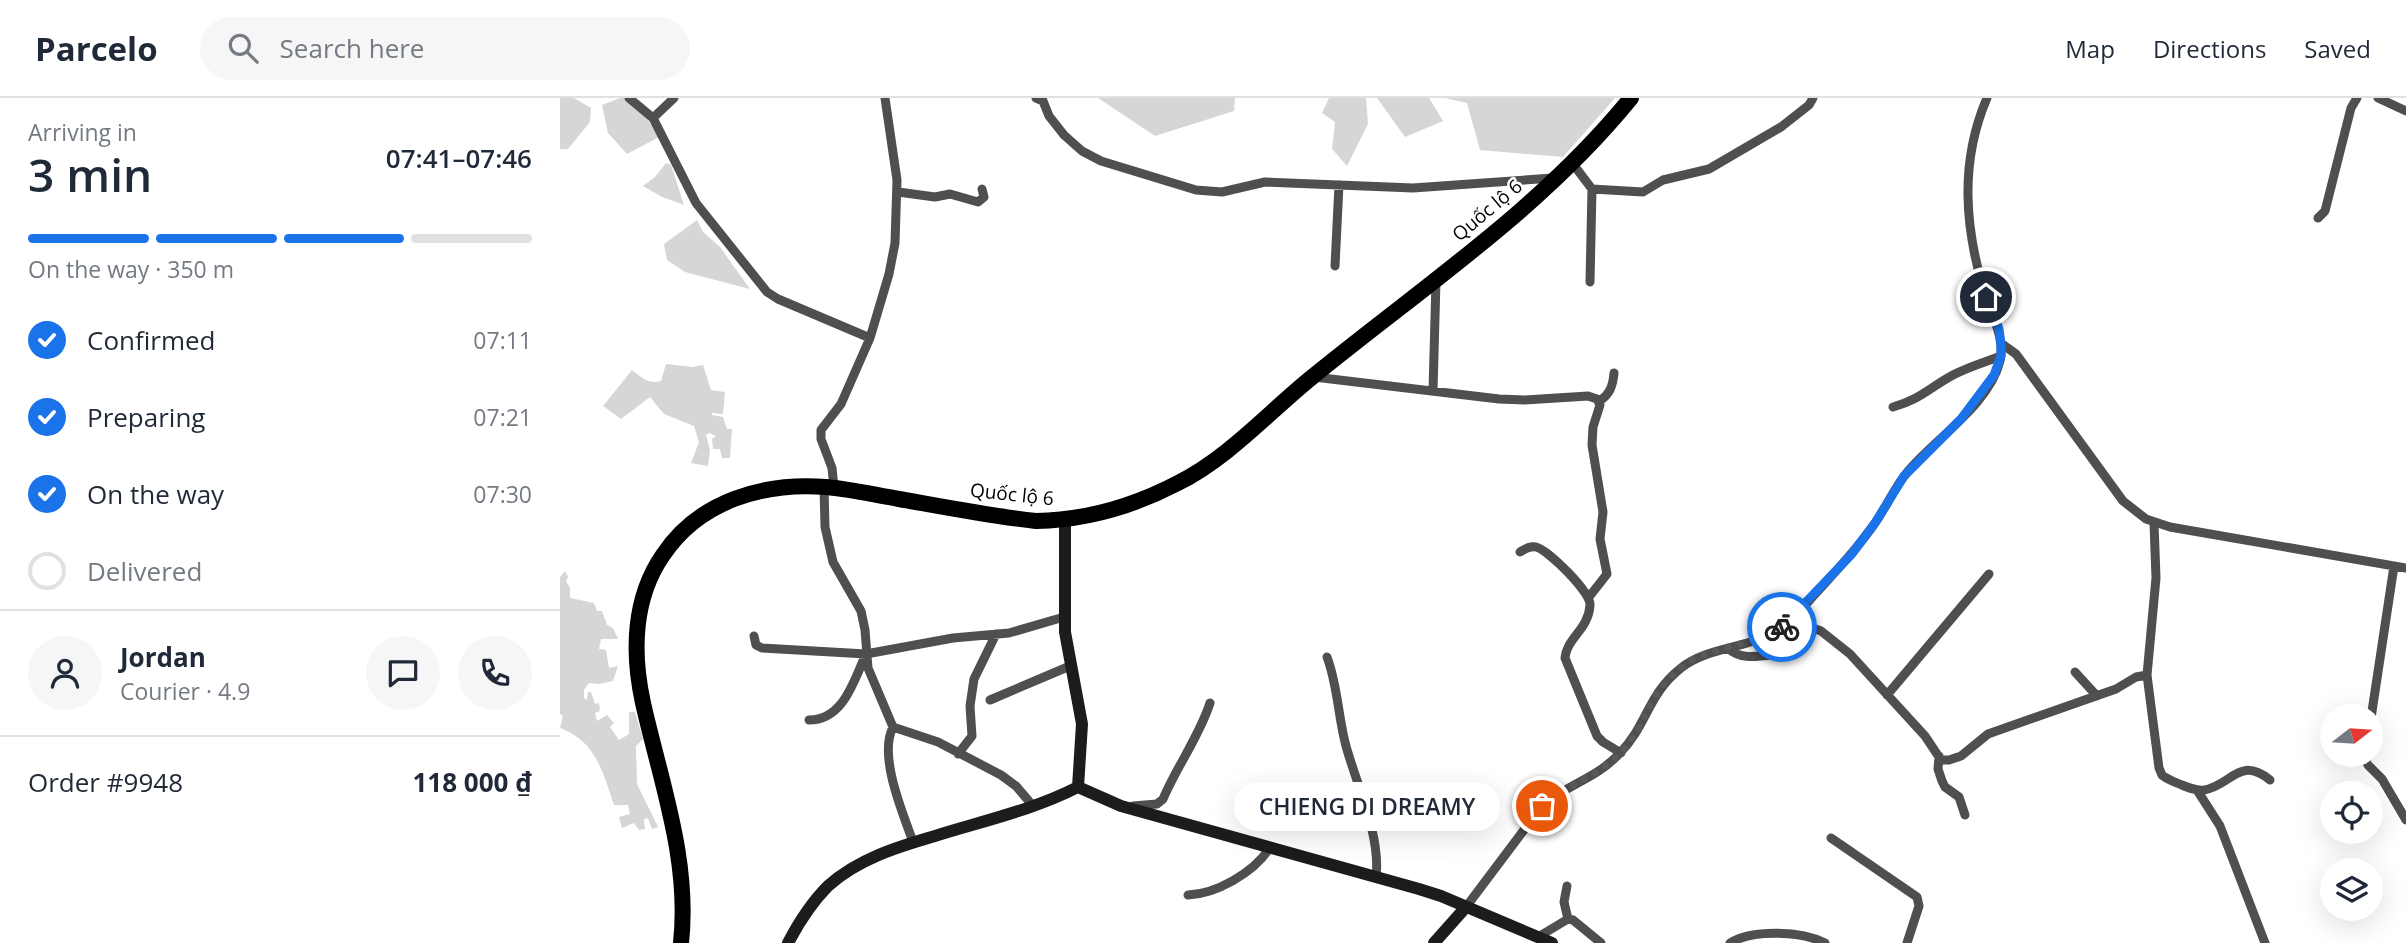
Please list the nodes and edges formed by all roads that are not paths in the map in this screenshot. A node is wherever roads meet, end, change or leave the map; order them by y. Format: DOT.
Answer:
graph roads {
  1 [pos="629,98"];
  2 [pos="674,98"];
  3 [pos="885,98"];
  4 [pos="1036,98"];
  5 [pos="1630,98"];
  6 [pos="1813,98"];
  7 [pos="1987,98"];
  8 [pos="2357,98"];
  9 [pos="2378,98"];
  10 [pos="2406,111"];
  11 [pos="653,117"];
  12 [pos="1573,164"];
  13 [pos="1559,178"];
  14 [pos="1339,185"];
  15 [pos="982,189"];
  16 [pos="1592,189"];
  17 [pos="898,192"];
  18 [pos="2318,218"];
  19 [pos="1335,266"];
  20 [pos="1436,281"];
  21 [pos="1590,282"];
  22 [pos="870,338"];
  23 [pos="2001,344"];
  24 [pos="2001,356"];
  25 [pos="1614,373"];
  26 [pos="1312,377"];
  27 [pos="1433,391"];
  28 [pos="1599,401"];
  29 [pos="1893,407"];
  30 [pos="829,488"];
  31 [pos="1065,521"];
  32 [pos="2154,523"];
  33 [pos="1520,552"];
  34 [pos="2394,566"];
  35 [pos="2406,568"];
  36 [pos="1989,574"];
  37 [pos="1589,597"];
  38 [pos="1064,617"];
  39 [pos="1791,621"];
  40 [pos="996,634"];
  41 [pos="754,636"];
  42 [pos="1765,636"];
  43 [pos="1728,648"];
  44 [pos="866,654"];
  45 [pos="1327,657"];
  46 [pos="1070,666"];
  47 [pos="2076,672"];
  48 [pos="2147,675"];
  49 [pos="1887,695"];
  50 [pos="2097,696"];
  51 [pos="990,700"];
  52 [pos="1210,703"];
  53 [pos="2373,704"];
  54 [pos="809,720"];
  55 [pos="893,727"];
  56 [pos="1621,753"];
  57 [pos="958,754"];
  58 [pos="1938,756"];
  59 [pos="2370,767"];
  60 [pos="2270,780"];
  61 [pos="1078,787"];
  62 [pos="2197,790"];
  63 [pos="1033,806"];
  64 [pos="1121,806"];
  65 [pos="1965,815"];
  66 [pos="2406,821"];
  67 [pos="1831,838"];
  68 [pos="913,842"];
  69 [pos="1269,849"];
  70 [pos="1376,877"];
  71 [pos="1567,886"];
  72 [pos="1188,895"];
  73 [pos="1466,906"];
  74 [pos="1568,919"];
  75 [pos="1538,937"];
  76 [pos="681,943"];
  77 [pos="788,943"];
  78 [pos="1434,943"];
  79 [pos="1552,943"];
  80 [pos="1601,943"];
  81 [pos="1730,943"];
  82 [pos="1825,943"];
  83 [pos="1907,943"];
  84 [pos="2265,943"];
  1 -- 11 [label="street"];
  2 -- 11 [label="street"];
  3 -- 17 [label="street"];
  4 -- 14 [label="street"];
  5 -- 12 [label="highway, Quốc lộ 6"];
  6 -- 16 [label="street"];
  7 -- 23 [label="street"];
  8 -- 18 [label="street"];
  9 -- 10 [label="street"];
  11 -- 22 [label="street"];
  12 -- 13 [label="highway, Quốc lộ 6"];
  12 -- 16 [label="street"];
  13 -- 14 [label="street"];
  13 -- 20 [label="highway, Quốc lộ 6"];
  14 -- 19 [label="street"];
  15 -- 17 [label="street"];
  16 -- 21 [label="street"];
  17 -- 22 [label="street"];
  20 -- 26 [label="highway, Quốc lộ 6"];
  20 -- 27 [label="street"];
  22 -- 30 [label="street"];
  23 -- 24 [label="street"];
  23 -- 32 [label="street"];
  24 -- 29 [label="street"];
  24 -- 39 [label="street"];
  25 -- 28 [label="street"];
  26 -- 27 [label="street"];
  26 -- 31 [label="highway, Quốc lộ 6"];
  27 -- 28 [label="street"];
  28 -- 37 [label="street"];
  30 -- 31 [label="highway, Quốc lộ 6"];
  30 -- 44 [label="street"];
  30 -- 76 [label="highway, Quốc lộ 6"];
  31 -- 38 [label="street"];
  32 -- 34 [label="street"];
  32 -- 48 [label="street"];
  33 -- 37 [label="street"];
  34 -- 35 [label="street"];
  34 -- 53 [label="street"];
  36 -- 49 [label="street"];
  37 -- 56 [label="street"];
  38 -- 40 [label="street"];
  38 -- 46 [label="street"];
  39 -- 42 [label="street"];
  39 -- 49 [label="street"];
  40 -- 44 [label="street"];
  40 -- 57 [label="street"];
  41 -- 44 [label="street"];
  42 -- 43 [label="street"];
  42 -- 43 [label="street"];
  43 -- 56 [label="street"];
  44 -- 54 [label="street"];
  44 -- 55 [label="street"];
  45 -- 70 [label="street"];
  46 -- 51 [label="street"];
  46 -- 61 [label="street"];
  47 -- 50 [label="street"];
  48 -- 50 [label="street"];
  48 -- 62 [label="street"];
  49 -- 58 [label="street"];
  50 -- 58 [label="street"];
  52 -- 64 [label="street"];
  55 -- 57 [label="street"];
  55 -- 68 [label="street"];
  56 -- 73 [label="street"];
  57 -- 63 [label="street"];
  58 -- 65 [label="street"];
  59 -- 66 [label="street"];
  60 -- 62 [label="street"];
  61 -- 63 [label="street"];
  61 -- 64 [label="street"];
  62 -- 84 [label="street"];
  63 -- 68 [label="street"];
  64 -- 69 [label="street"];
  67 -- 83 [label="street"];
  68 -- 77 [label="street"];
  69 -- 70 [label="street"];
  69 -- 72 [label="street"];
  70 -- 73 [label="street"];
  71 -- 74 [label="street"];
  73 -- 75 [label="street"];
  73 -- 78 [label="street"];
  74 -- 75 [label="street"];
  74 -- 80 [label="street"];
  75 -- 79 [label="street"];
  81 -- 82 [label="street"];
}
